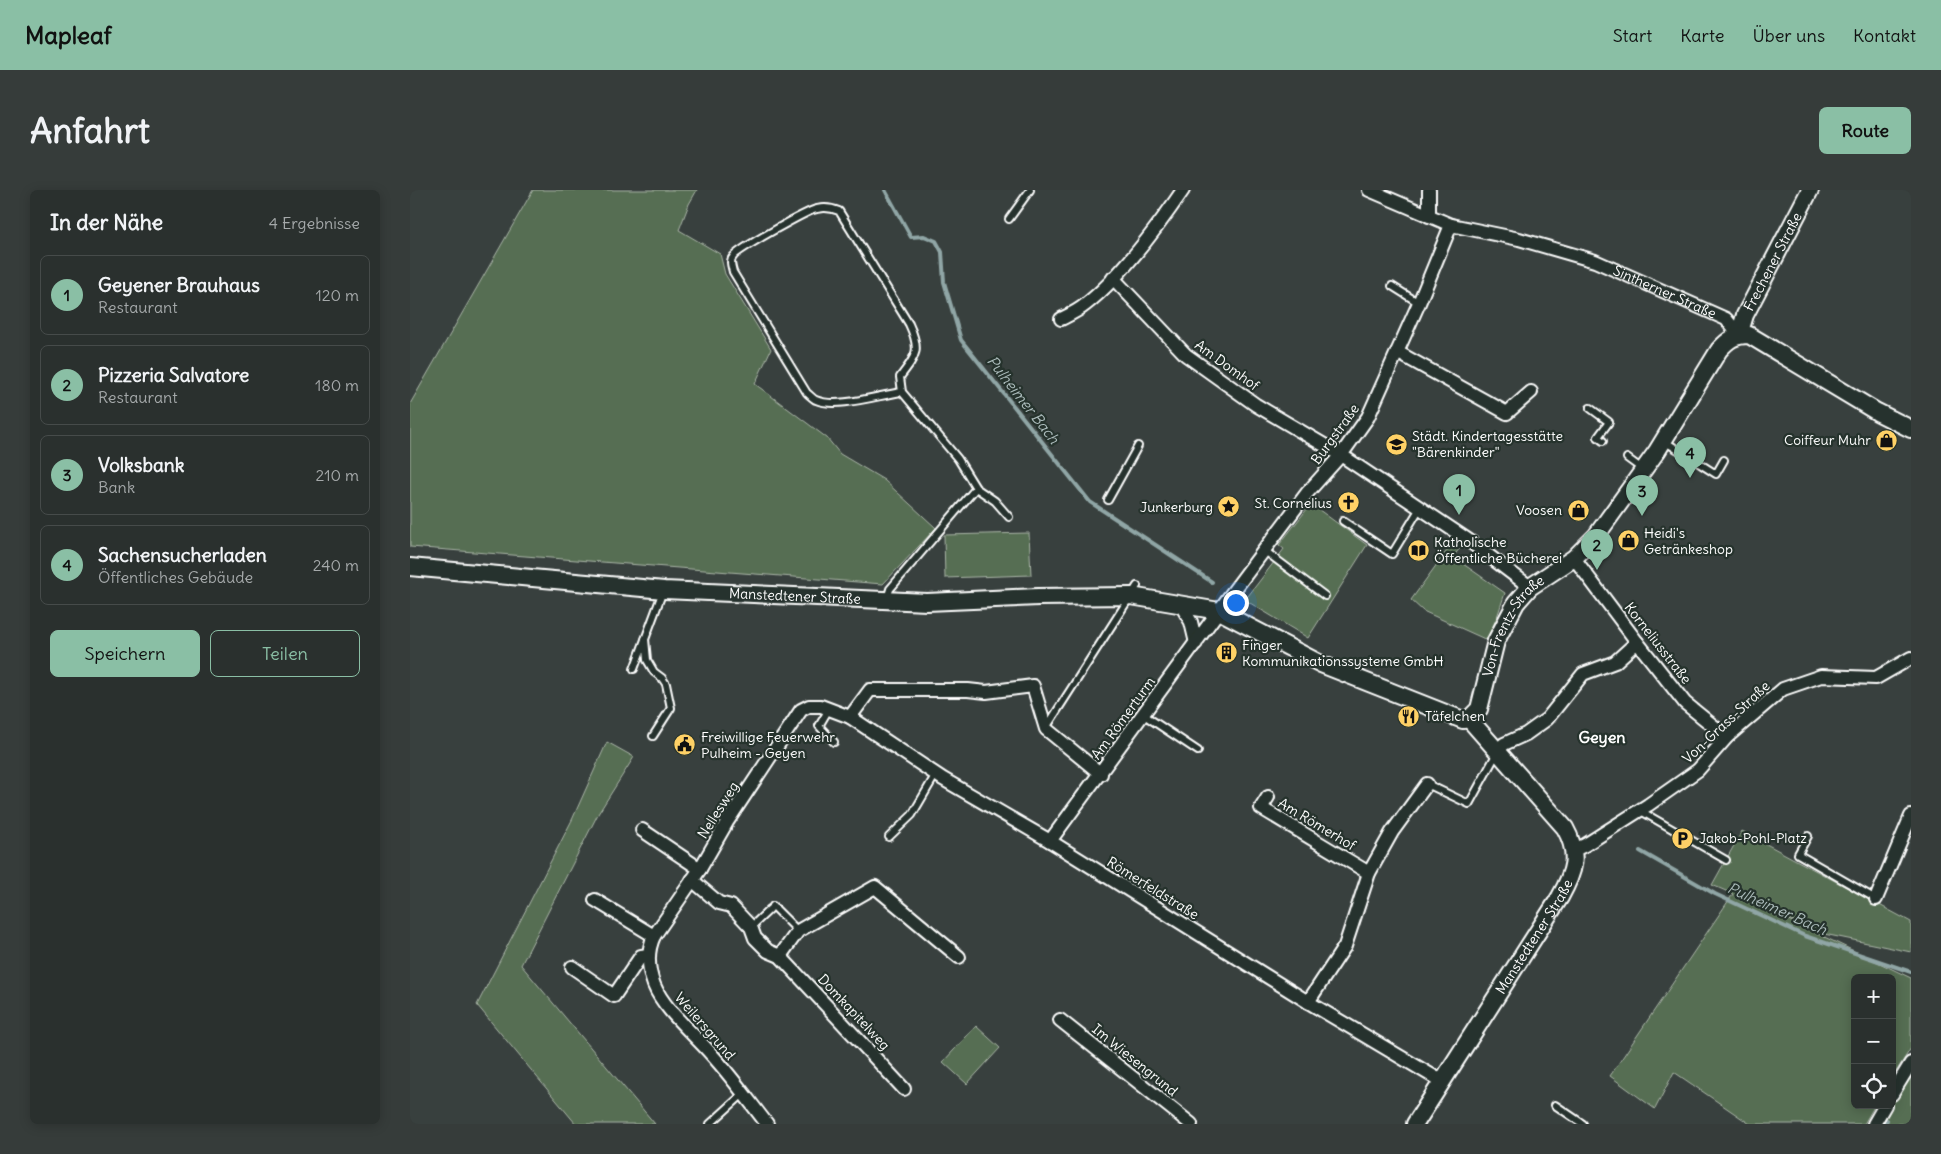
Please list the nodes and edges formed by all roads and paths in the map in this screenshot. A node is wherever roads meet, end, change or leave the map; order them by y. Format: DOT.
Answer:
graph roads {
  1 [pos="1030,190"];
  2 [pos="1183,190"];
  3 [pos="1369,190"];
  4 [pos="1429,190"];
  5 [pos="1810,190"];
  6 [pos="1429,216"];
  7 [pos="1009,219"];
  8 [pos="1451,225"];
  9 [pos="1113,278"];
  10 [pos="1392,286"];
  11 [pos="1419,303"];
  12 [pos="1061,319"];
  13 [pos="1739,335"];
  14 [pos="1397,352"];
  15 [pos="902,392"];
  16 [pos="1531,392"];
  17 [pos="1590,408"];
  18 [pos="1911,429"];
  19 [pos="1663,440"];
  20 [pos="1603,441"];
  21 [pos="1138,446"];
  22 [pos="1341,455"];
  23 [pos="1627,458"];
  24 [pos="1724,460"];
  25 [pos="1644,470"];
  26 [pos="976,488"];
  27 [pos="1108,500"];
  28 [pos="1420,508"];
  29 [pos="1010,517"];
  30 [pos="1343,521"];
  31 [pos="1265,551"];
  32 [pos="1574,558"];
  33 [pos="410,568"];
  34 [pos="1530,587"];
  35 [pos="664,590"];
  36 [pos="1134,591"];
  37 [pos="1325,596"];
  38 [pos="887,600"];
  39 [pos="1182,605"];
  40 [pos="1219,612"];
  41 [pos="645,639"];
  42 [pos="1637,642"];
  43 [pos="1196,643"];
  44 [pos="1911,658"];
  45 [pos="634,669"];
  46 [pos="825,707"];
  47 [pos="1144,715"];
  48 [pos="850,717"];
  49 [pos="1469,719"];
  50 [pos="1046,729"];
  51 [pos="654,736"];
  52 [pos="1727,737"];
  53 [pos="834,742"];
  54 [pos="1198,751"];
  55 [pos="1498,752"];
  56 [pos="936,774"];
  57 [pos="1101,774"];
  58 [pos="1427,784"];
  59 [pos="1268,797"];
  60 [pos="1639,810"];
  61 [pos="1911,816"];
  62 [pos="642,830"];
  63 [pos="1808,836"];
  64 [pos="889,837"];
  65 [pos="1050,842"];
  66 [pos="1574,850"];
  67 [pos="1726,860"];
  68 [pos="1369,873"];
  69 [pos="696,874"];
  70 [pos="1876,899"];
  71 [pos="595,900"];
  72 [pos="751,927"];
  73 [pos="798,932"];
  74 [pos="651,945"];
  75 [pos="780,956"];
  76 [pos="959,957"];
  77 [pos="572,967"];
  78 [pos="1308,1002"];
  79 [pos="1060,1020"];
  80 [pos="1911,1063"];
  81 [pos="1441,1081"];
  82 [pos="1896,1087"];
  83 [pos="904,1089"];
  84 [pos="743,1094"];
  85 [pos="1555,1105"];
  86 [pos="1883,1109"];
  87 [pos="710,1124"];
  88 [pos="767,1124"];
  89 [pos="1191,1124"];
  90 [pos="1415,1124"];
  91 [pos="1583,1124"];
  92 [pos="1874,1124"];
  1 -- 7 [label="lane"];
  2 -- 9 [label="street"];
  3 -- 6 [label="street, Sintherner Straße"];
  4 -- 6 [label="street"];
  5 -- 13 [label="street, Frechener Straße"];
  6 -- 8 [label="street, Sintherner Straße"];
  8 -- 11 [label="street, Burgstraße"];
  8 -- 13 [label="street, Sintherner Straße"];
  9 -- 12 [label="street"];
  9 -- 22 [label="street, Am Domhof"];
  10 -- 11 [label="lane"];
  11 -- 14 [label="street, Burgstraße"];
  13 -- 18 [label="street, Sintherner Straße"];
  13 -- 19 [label="street, Von-Frentz-Straße"];
  14 -- 16 [label="street"];
  14 -- 22 [label="street, Burgstraße"];
  15 -- 15 [label="lane"];
  15 -- 26 [label="lane"];
  17 -- 20 [label="lane"];
  19 -- 24 [label="lane"];
  19 -- 25 [label="street, Von-Frentz-Straße"];
  21 -- 27 [label="lane"];
  22 -- 28 [label="street, Am Domhof"];
  22 -- 31 [label="street, Burgstraße"];
  23 -- 25 [label="lane"];
  25 -- 32 [label="street, Von-Frentz-Straße"];
  26 -- 29 [label="lane"];
  26 -- 38 [label="lane"];
  28 -- 30 [label="lane"];
  28 -- 34 [label="street, Am Domhof"];
  31 -- 37 [label="lane"];
  31 -- 40 [label="street, Burgstraße"];
  32 -- 34 [label="street, Von-Frentz-Straße"];
  32 -- 42 [label="street, Korneliusstraße"];
  33 -- 35 [label="street, Manstedtener Straße"];
  34 -- 49 [label="street, Von-Frentz-Straße"];
  35 -- 38 [label="street, Manstedtener Straße"];
  35 -- 41 [label="lane"];
  36 -- 38 [label="street, Manstedtener Straße"];
  36 -- 39 [label="street, Manstedtener Straße"];
  36 -- 50 [label="lane"];
  39 -- 40 [label="street, Manstedtener Straße"];
  39 -- 43 [label="street"];
  40 -- 43 [label="street, Am Römerturm"];
  40 -- 49 [label="street, Manstedtener Straße"];
  41 -- 45 [label="lane"];
  41 -- 51 [label="lane"];
  42 -- 52 [label="street, Korneliusstraße"];
  42 -- 55 [label="street"];
  43 -- 47 [label="street, Am Römerturm"];
  44 -- 52 [label="street, Von-Grass-Straße"];
  46 -- 48 [label="street, Römerfeldstraße"];
  46 -- 53 [label="lane"];
  46 -- 69 [label="street, Nellesweg"];
  47 -- 54 [label="lane"];
  47 -- 57 [label="street, Am Römerturm"];
  48 -- 50 [label="street"];
  48 -- 56 [label="street, Römerfeldstraße"];
  49 -- 55 [label="street, Manstedtener Straße"];
  50 -- 57 [label="street"];
  52 -- 60 [label="street, Von-Grass-Straße"];
  55 -- 58 [label="lane"];
  55 -- 66 [label="street, Manstedtener Straße"];
  56 -- 64 [label="lane"];
  56 -- 65 [label="street, Römerfeldstraße"];
  57 -- 65 [label="street, Am Römerturm"];
  58 -- 68 [label="street"];
  59 -- 68 [label="street, Am Römerhof"];
  60 -- 66 [label="street, Von-Grass-Straße"];
  60 -- 67 [label="lane"];
  61 -- 70 [label="street"];
  62 -- 69 [label="street"];
  63 -- 70 [label="lane"];
  65 -- 78 [label="street, Römerfeldstraße"];
  66 -- 81 [label="street, Manstedtener Straße"];
  68 -- 78 [label="street"];
  69 -- 72 [label="street, Domkapitelweg"];
  69 -- 74 [label="street, Nellesweg"];
  71 -- 74 [label="street"];
  72 -- 73 [label="lane"];
  72 -- 75 [label="street, Domkapitelweg"];
  73 -- 75 [label="street"];
  73 -- 76 [label="street"];
  74 -- 77 [label="street, Nellesweg"];
  74 -- 84 [label="street, Weilersgrund"];
  75 -- 83 [label="street, Domkapitelweg"];
  78 -- 81 [label="street, Römerfeldstraße"];
  79 -- 89 [label="street, Im Wiesengrund"];
  80 -- 82 [label="street"];
  81 -- 90 [label="street, Manstedtener Straße"];
  84 -- 87 [label="lane"];
  84 -- 88 [label="street, Weilersgrund"];
  85 -- 91 [label="lane"];
  86 -- 92 [label="street"];
}
